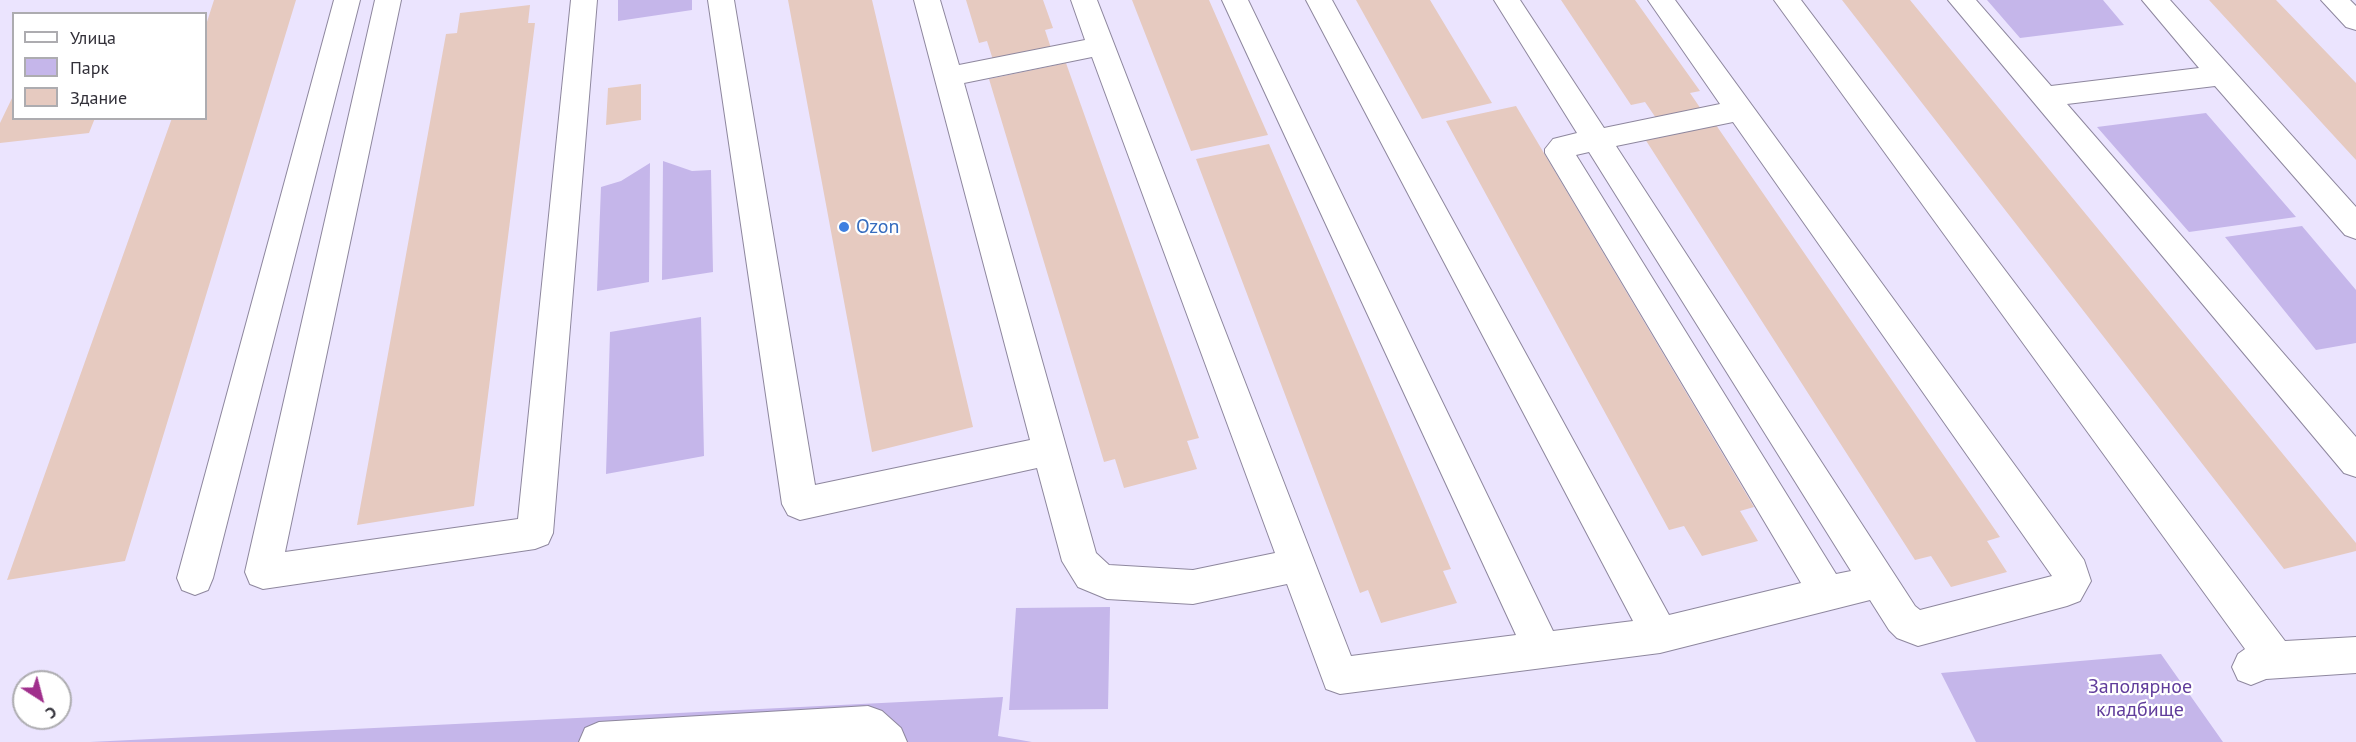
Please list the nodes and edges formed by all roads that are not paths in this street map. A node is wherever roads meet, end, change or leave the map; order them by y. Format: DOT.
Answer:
graph roads {
  1 [pos="347,0"];
  2 [pos="388,0"];
  3 [pos="584,0"];
  4 [pos="721,0"];
  5 [pos="927,0"];
  6 [pos="1084,0"];
  7 [pos="1235,0"];
  8 [pos="1319,0"];
  9 [pos="1507,0"];
  10 [pos="1661,0"];
  11 [pos="1787,0"];
  12 [pos="1961,0"];
  13 [pos="2155,0"];
  14 [pos="2334,0"];
  15 [pos="2356,21"];
  16 [pos="1101,46"];
  17 [pos="2221,75"];
  18 [pos="947,77"];
  19 [pos="2045,97"];
  20 [pos="1740,110"];
  21 [pos="1596,140"];
  22 [pos="2356,227"];
  23 [pos="1051,450"];
  24 [pos="2356,462"];
  25 [pos="1298,565"];
  26 [pos="195,578"];
  27 [pos="1878,581"];
  28 [pos="1827,593"];
  29 [pos="1660,635"];
  30 [pos="1542,650"];
  31 [pos="2356,655"];
  32 [pos="599,742"];
  33 [pos="887,742"];
  1 -- 26 [label="lane"];
  2 -- 3 [label="lane"];
  4 -- 23 [label="lane"];
  5 -- 18 [label="lane"];
  6 -- 16 [label="lane"];
  7 -- 30 [label="lane"];
  8 -- 29 [label="lane"];
  9 -- 21 [label="lane"];
  10 -- 20 [label="lane"];
  11 -- 31 [label="lane"];
  12 -- 19 [label="lane"];
  13 -- 17 [label="lane"];
  14 -- 15 [label="lane"];
  16 -- 18 [label="lane"];
  16 -- 25 [label="lane"];
  17 -- 19 [label="lane"];
  17 -- 22 [label="lane"];
  18 -- 23 [label="lane"];
  19 -- 24 [label="lane"];
  20 -- 21 [label="lane"];
  20 -- 27 [label="lane"];
  21 -- 27 [label="lane"];
  21 -- 28 [label="lane"];
  23 -- 25 [label="lane"];
  25 -- 30 [label="lane"];
  27 -- 28 [label="lane"];
  28 -- 29 [label="lane"];
  29 -- 30 [label="lane"];
  32 -- 33 [label="lane"];
}
